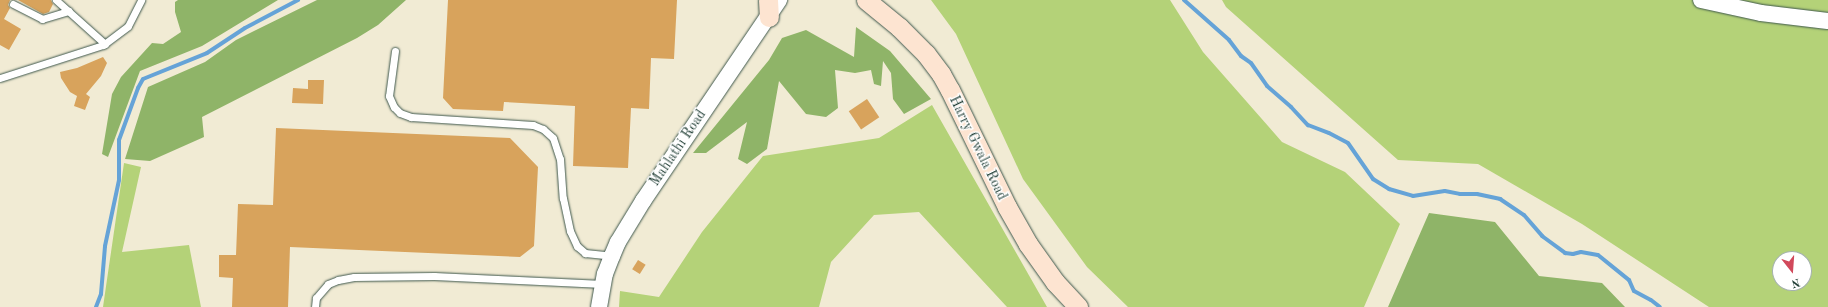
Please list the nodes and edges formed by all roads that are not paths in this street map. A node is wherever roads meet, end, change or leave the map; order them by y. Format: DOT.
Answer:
graph roads {
  1 [pos="56,0"];
  2 [pos="141,0"];
  3 [pos="779,0"];
  4 [pos="867,0"];
  5 [pos="1701,0"];
  6 [pos="13,4"];
  7 [pos="768,9"];
  8 [pos="70,11"];
  9 [pos="1828,21"];
  10 [pos="106,44"];
  11 [pos="395,51"];
  12 [pos="0,78"];
  13 [pos="612,256"];
  14 [pos="603,284"];
  15 [pos="315,307"];
  16 [pos="599,307"];
  17 [pos="1078,307"];
  1 -- 8 [label="lane"];
  2 -- 10 [label="lane"];
  3 -- 7 [label="street, Mahlathi Road"];
  4 -- 17 [label="main road, Harry Gwala Road"];
  5 -- 9 [label="street"];
  6 -- 8 [label="lane"];
  7 -- 13 [label="street, Mahlathi Road"];
  8 -- 10 [label="lane"];
  10 -- 12 [label="lane"];
  11 -- 13 [label="lane"];
  13 -- 14 [label="street, Mahlathi Road"];
  14 -- 15 [label="lane"];
  14 -- 16 [label="street, Mahlathi Road"];
}
